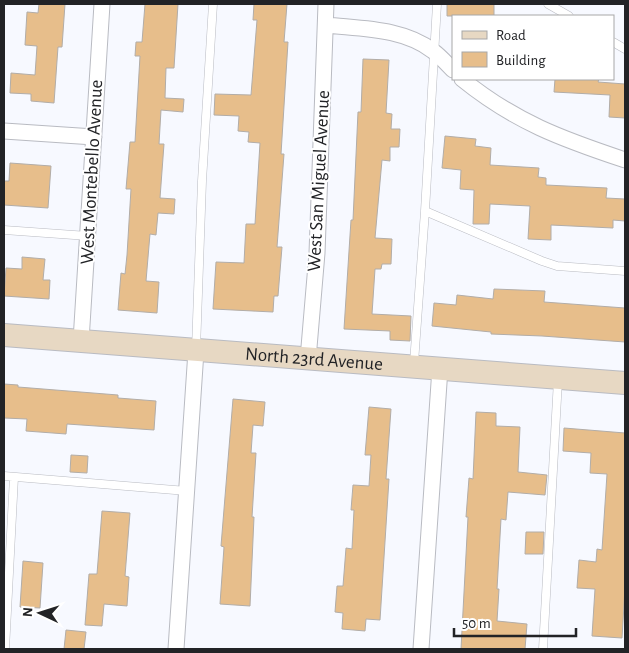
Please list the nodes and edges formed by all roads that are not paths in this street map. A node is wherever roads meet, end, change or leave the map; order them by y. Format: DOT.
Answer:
graph roads {
  1 [pos="102,4"];
  2 [pos="213,4"];
  3 [pos="326,4"];
  4 [pos="437,4"];
  5 [pos="548,4"];
  6 [pos="567,15"];
  7 [pos="326,25"];
  8 [pos="614,43"];
  9 [pos="625,49"];
  10 [pos="433,51"];
  11 [pos="452,69"];
  12 [pos="463,80"];
  13 [pos="4,130"];
  14 [pos="94,137"];
  15 [pos="625,160"];
  16 [pos="425,211"];
  17 [pos="4,230"];
  18 [pos="88,236"];
  19 [pos="625,271"];
  20 [pos="4,334"];
  21 [pos="82,341"];
  22 [pos="196,350"];
  23 [pos="308,359"];
  24 [pos="414,366"];
  25 [pos="440,368"];
  26 [pos="558,378"];
  27 [pos="625,383"];
  28 [pos="4,476"];
  29 [pos="14,477"];
  30 [pos="186,491"];
  31 [pos="5,649"];
  32 [pos="176,649"];
  33 [pos="421,649"];
  34 [pos="543,649"];
  1 -- 14 [label="street, West Montebello Avenue"];
  2 -- 22 [label="lane"];
  3 -- 7 [label="street, West San Miguel Avenue"];
  4 -- 10 [label="lane"];
  5 -- 6 [label="lane"];
  7 -- 10 [label="street"];
  7 -- 23 [label="street, West San Miguel Avenue"];
  8 -- 9 [label="lane"];
  10 -- 11 [label="street"];
  10 -- 16 [label="lane"];
  12 -- 15 [label="street"];
  13 -- 14 [label="street"];
  14 -- 18 [label="street, West Montebello Avenue"];
  16 -- 19 [label="lane"];
  16 -- 24 [label="lane"];
  17 -- 18 [label="lane"];
  18 -- 21 [label="street, West Montebello Avenue"];
  20 -- 21 [label="street, North 23rd Avenue"];
  21 -- 22 [label="street, North 23rd Avenue"];
  22 -- 23 [label="street, North 23rd Avenue"];
  22 -- 30 [label="street"];
  23 -- 24 [label="street, North 23rd Avenue"];
  24 -- 25 [label="street, North 23rd Avenue"];
  25 -- 26 [label="street, North 23rd Avenue"];
  25 -- 33 [label="street"];
  26 -- 27 [label="street, North 23rd Avenue"];
  26 -- 34 [label="lane"];
  28 -- 29 [label="lane"];
  29 -- 30 [label="lane"];
  29 -- 31 [label="lane"];
  30 -- 32 [label="street"];
}
